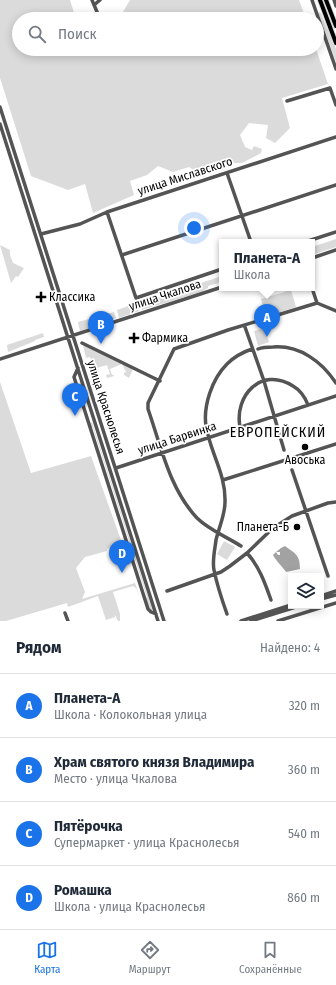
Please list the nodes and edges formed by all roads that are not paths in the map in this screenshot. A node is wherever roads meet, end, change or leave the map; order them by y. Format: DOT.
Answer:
graph roads {
  1 [pos="92,0"];
  2 [pos="100,0"];
  3 [pos="312,0"];
  4 [pos="320,0"];
  5 [pos="326,0"];
  6 [pos="334,0"];
  7 [pos="94,5"];
  8 [pos="336,6"];
  9 [pos="97,12"];
  10 [pos="316,12"];
  11 [pos="336,26"];
  12 [pos="324,34"];
  13 [pos="336,43"];
  14 [pos="336,69"];
  15 [pos="287,101"];
  16 [pos="336,105"];
  17 [pos="0,107"];
  18 [pos="0,124"];
  19 [pos="336,137"];
  20 [pos="227,173"];
  21 [pos="336,185"];
  22 [pos="32,205"];
  23 [pos="26,207"];
  24 [pos="107,212"];
  25 [pos="242,216"];
  26 [pos="336,232"];
  27 [pos="41,234"];
  28 [pos="250,239"];
  29 [pos="314,239"];
  30 [pos="336,250"];
  31 [pos="122,255"];
  32 [pos="315,257"];
  33 [pos="219,270"];
  34 [pos="219,288"];
  35 [pos="313,291"];
  36 [pos="317,303"];
  37 [pos="336,311"];
  38 [pos="245,327"];
  39 [pos="73,336"];
  40 [pos="68,338"];
  41 [pos="82,343"];
  42 [pos="252,349"];
  43 [pos="258,349"];
  44 [pos="0,359"];
  45 [pos="78,367"];
  46 [pos="159,381"];
  47 [pos="264,381"];
  48 [pos="336,383"];
  49 [pos="336,396"];
  50 [pos="308,405"];
  51 [pos="274,416"];
  52 [pos="240,427"];
  53 [pos="209,438"];
  54 [pos="336,444"];
  55 [pos="284,450"];
  56 [pos="163,453"];
  57 [pos="116,468"];
  58 [pos="292,470"];
  59 [pos="223,480"];
  60 [pos="336,502"];
  61 [pos="306,511"];
  62 [pos="218,532"];
  63 [pos="241,546"];
  64 [pos="247,553"];
  65 [pos="215,573"];
  66 [pos="328,576"];
  67 [pos="167,591"];
  68 [pos="336,591"];
  69 [pos="324,595"];
  70 [pos="336,595"];
  71 [pos="324,598"];
  72 [pos="271,600"];
  73 [pos="336,603"];
  74 [pos="288,606"];
  75 [pos="289,609"];
  76 [pos="65,613"];
  77 [pos="156,614"];
  78 [pos="227,614"];
  79 [pos="68,621"];
  80 [pos="158,621"];
  81 [pos="164,621"];
  82 [pos="241,621"];
  83 [pos="251,621"];
  84 [pos="278,621"];
  1 -- 7 [label="street"];
  2 -- 7 [label="street"];
  3 -- 10 [label="street"];
  4 -- 13 [label="main road"];
  5 -- 11 [label="main road"];
  6 -- 8 [label="street"];
  7 -- 9 [label="street"];
  12 -- 14 [label="street"];
  15 -- 16 [label="street"];
  17 -- 22 [label="street, улица Краснолесья"];
  18 -- 23 [label="street, улица Краснолесья"];
  19 -- 20 [label="street, улица Миславского"];
  20 -- 24 [label="street, улица Миславского"];
  20 -- 25 [label="street"];
  21 -- 25 [label="street"];
  22 -- 23 [label="street"];
  22 -- 27 [label="street, улица Краснолесья"];
  23 -- 40 [label="street, улица Краснолесья"];
  24 -- 27 [label="street, улица Миславского"];
  24 -- 31 [label="street"];
  25 -- 28 [label="street"];
  25 -- 31 [label="street"];
  26 -- 29 [label="street"];
  27 -- 39 [label="street, улица Краснолесья"];
  30 -- 32 [label="street"];
  31 -- 33 [label="street, улица Чкалова"];
  34 -- 39 [label="street, улица Чкалова"];
  35 -- 36 [label="street"];
  36 -- 37 [label="street"];
  36 -- 46 [label="street"];
  38 -- 42 [label="street"];
  39 -- 40 [label="street, улица Чкалова"];
  39 -- 57 [label="street, улица Краснолесья"];
  40 -- 44 [label="street, улица Чкалова"];
  40 -- 45 [label="street, улица Краснолесья"];
  41 -- 46 [label="street"];
  42 -- 47 [label="street"];
  42 -- 53 [label="street"];
  43 -- 48 [label="street"];
  45 -- 77 [label="street, улица Краснолесья"];
  45 -- 77 [label="street, улица Краснолесья"];
  46 -- 56 [label="street"];
  47 -- 50 [label="street"];
  47 -- 51 [label="street"];
  47 -- 52 [label="street"];
  49 -- 50 [label="street, улица Барвинка"];
  50 -- 51 [label="street, улица Барвинка"];
  51 -- 52 [label="street, улица Барвинка"];
  51 -- 55 [label="street"];
  52 -- 53 [label="street, улица Барвинка"];
  53 -- 56 [label="street, улица Барвинка"];
  53 -- 59 [label="street"];
  54 -- 59 [label="street"];
  56 -- 57 [label="street, улица Барвинка"];
  56 -- 62 [label="street"];
  57 -- 81 [label="street, улица Краснолесья"];
  58 -- 61 [label="street"];
  59 -- 62 [label="street"];
  60 -- 61 [label="street"];
  61 -- 64 [label="street"];
  61 -- 66 [label="street"];
  62 -- 63 [label="street"];
  62 -- 65 [label="street"];
  64 -- 65 [label="street"];
  64 -- 72 [label="street"];
  65 -- 67 [label="street"];
  65 -- 78 [label="street"];
  68 -- 69 [label="street"];
  70 -- 71 [label="street"];
  73 -- 84 [label="street"];
  74 -- 82 [label="street"];
  75 -- 83 [label="street"];
  76 -- 79 [label="street"];
  77 -- 80 [label="street, улица Краснолесья"];
}
